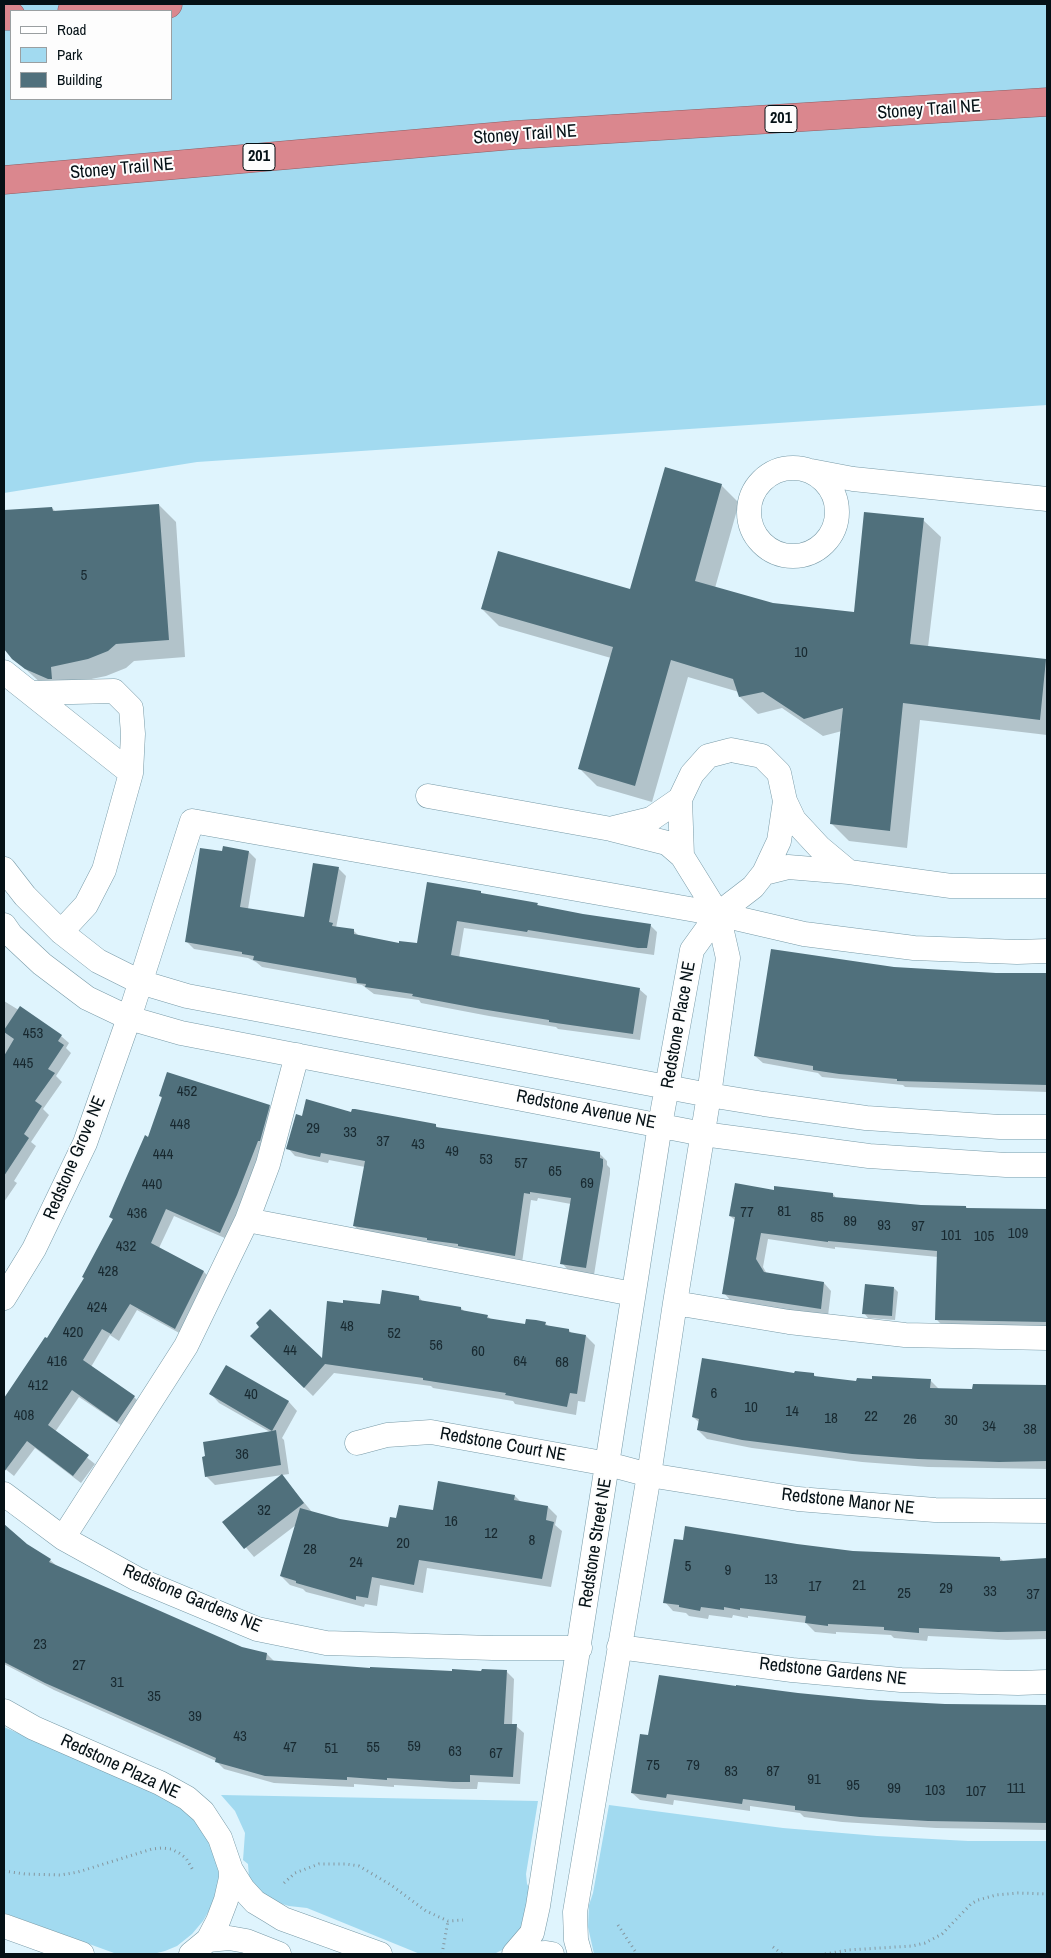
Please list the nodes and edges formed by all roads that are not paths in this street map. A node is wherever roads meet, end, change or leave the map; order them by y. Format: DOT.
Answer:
graph roads {
  1 [pos="168,4"];
  2 [pos="86,10"];
  3 [pos="1047,102"];
  4 [pos="4,180"];
  5 [pos="810,471"];
  6 [pos="870,480"];
  7 [pos="1047,499"];
  8 [pos="836,504"];
  9 [pos="4,672"];
  10 [pos="31,693"];
  11 [pos="131,773"];
  12 [pos="428,796"];
  13 [pos="680,799"];
  14 [pos="785,801"];
  15 [pos="611,829"];
  16 [pos="682,856"];
  17 [pos="4,869"];
  18 [pos="849,872"];
  19 [pos="764,873"];
  20 [pos="1047,886"];
  21 [pos="718,914"];
  22 [pos="4,925"];
  23 [pos="61,932"];
  24 [pos="1047,951"];
  25 [pos="140,982"];
  26 [pos="129,1018"];
  27 [pos="297,1055"];
  28 [pos="667,1087"];
  29 [pos="709,1095"];
  30 [pos="660,1125"];
  31 [pos="1047,1127"];
  32 [pos="703,1134"];
  33 [pos="1047,1165"];
  34 [pos="247,1220"];
  35 [pos="633,1294"];
  36 [pos="4,1298"];
  37 [pos="675,1303"];
  38 [pos="1047,1338"];
  39 [pos="357,1442"];
  40 [pos="608,1464"];
  41 [pos="649,1475"];
  42 [pos="4,1494"];
  43 [pos="1047,1511"];
  44 [pos="63,1538"];
  45 [pos="619,1647"];
  46 [pos="580,1648"];
  47 [pos="1047,1682"];
  48 [pos="4,1711"];
  49 [pos="231,1870"];
  50 [pos="4,1926"];
  51 [pos="199,1947"];
  52 [pos="82,1954"];
  53 [pos="279,1954"];
  54 [pos="380,1954"];
  55 [pos="514,1954"];
  56 [pos="526,1954"];
  57 [pos="552,1954"];
  58 [pos="580,1954"];
  1 -- 2 [label="highway"];
  3 -- 4 [label="highway, Stoney Trail NE / 201"];
  5 -- 6 [label="street"];
  5 -- 8 [label="street"];
  5 -- 8 [label="street"];
  6 -- 7 [label="street"];
  6 -- 8 [label="street"];
  9 -- 10 [label="street"];
  10 -- 11 [label="street"];
  10 -- 11 [label="street"];
  11 -- 23 [label="street"];
  12 -- 15 [label="street"];
  13 -- 14 [label="street"];
  13 -- 15 [label="street"];
  13 -- 16 [label="street"];
  14 -- 18 [label="street"];
  14 -- 19 [label="street"];
  15 -- 16 [label="street"];
  16 -- 21 [label="street"];
  17 -- 23 [label="street, Redstone Avenue NE"];
  18 -- 19 [label="street"];
  18 -- 20 [label="street"];
  19 -- 21 [label="street"];
  21 -- 24 [label="street"];
  21 -- 25 [label="street, Redstone Grove NE"];
  21 -- 28 [label="street, Redstone Place NE"];
  21 -- 29 [label="street, Redstone Place NE"];
  22 -- 26 [label="street, Redstone Avenue NE"];
  23 -- 25 [label="street, Redstone Avenue NE"];
  25 -- 26 [label="street, Redstone Grove NE"];
  25 -- 28 [label="street, Redstone Avenue NE"];
  26 -- 27 [label="street, Redstone Avenue NE"];
  26 -- 36 [label="street, Redstone Grove NE"];
  27 -- 30 [label="street, Redstone Avenue NE"];
  27 -- 34 [label="street"];
  28 -- 29 [label="street, Redstone Avenue NE"];
  28 -- 30 [label="street, Redstone Place NE"];
  29 -- 31 [label="street, Redstone Avenue NE"];
  29 -- 32 [label="street, Redstone Place NE"];
  30 -- 32 [label="street, Redstone Avenue NE"];
  30 -- 35 [label="street, Redstone Street NE"];
  32 -- 33 [label="street, Redstone Avenue NE"];
  32 -- 37 [label="street"];
  34 -- 35 [label="street"];
  34 -- 44 [label="street"];
  35 -- 40 [label="street, Redstone Street NE"];
  37 -- 38 [label="street"];
  37 -- 41 [label="street"];
  39 -- 40 [label="street, Redstone Court NE"];
  40 -- 41 [label="street, Redstone Court NE"];
  40 -- 46 [label="street, Redstone Street NE"];
  41 -- 43 [label="street, Redstone Manor NE"];
  41 -- 45 [label="street"];
  42 -- 44 [label="street, Redstone Gardens NE"];
  44 -- 46 [label="street, Redstone Gardens NE"];
  45 -- 47 [label="street, Redstone Gardens NE"];
  45 -- 58 [label="street"];
  46 -- 55 [label="street, Redstone Street NE"];
  48 -- 49 [label="street, Redstone Plaza NE"];
  49 -- 51 [label="street, Redstone Plaza NE"];
  49 -- 54 [label="street, Redstone Plaza NE"];
  50 -- 52 [label="street"];
  51 -- 53 [label="street, Redstone Plaza NE"];
  56 -- 57 [label="street"];
}
